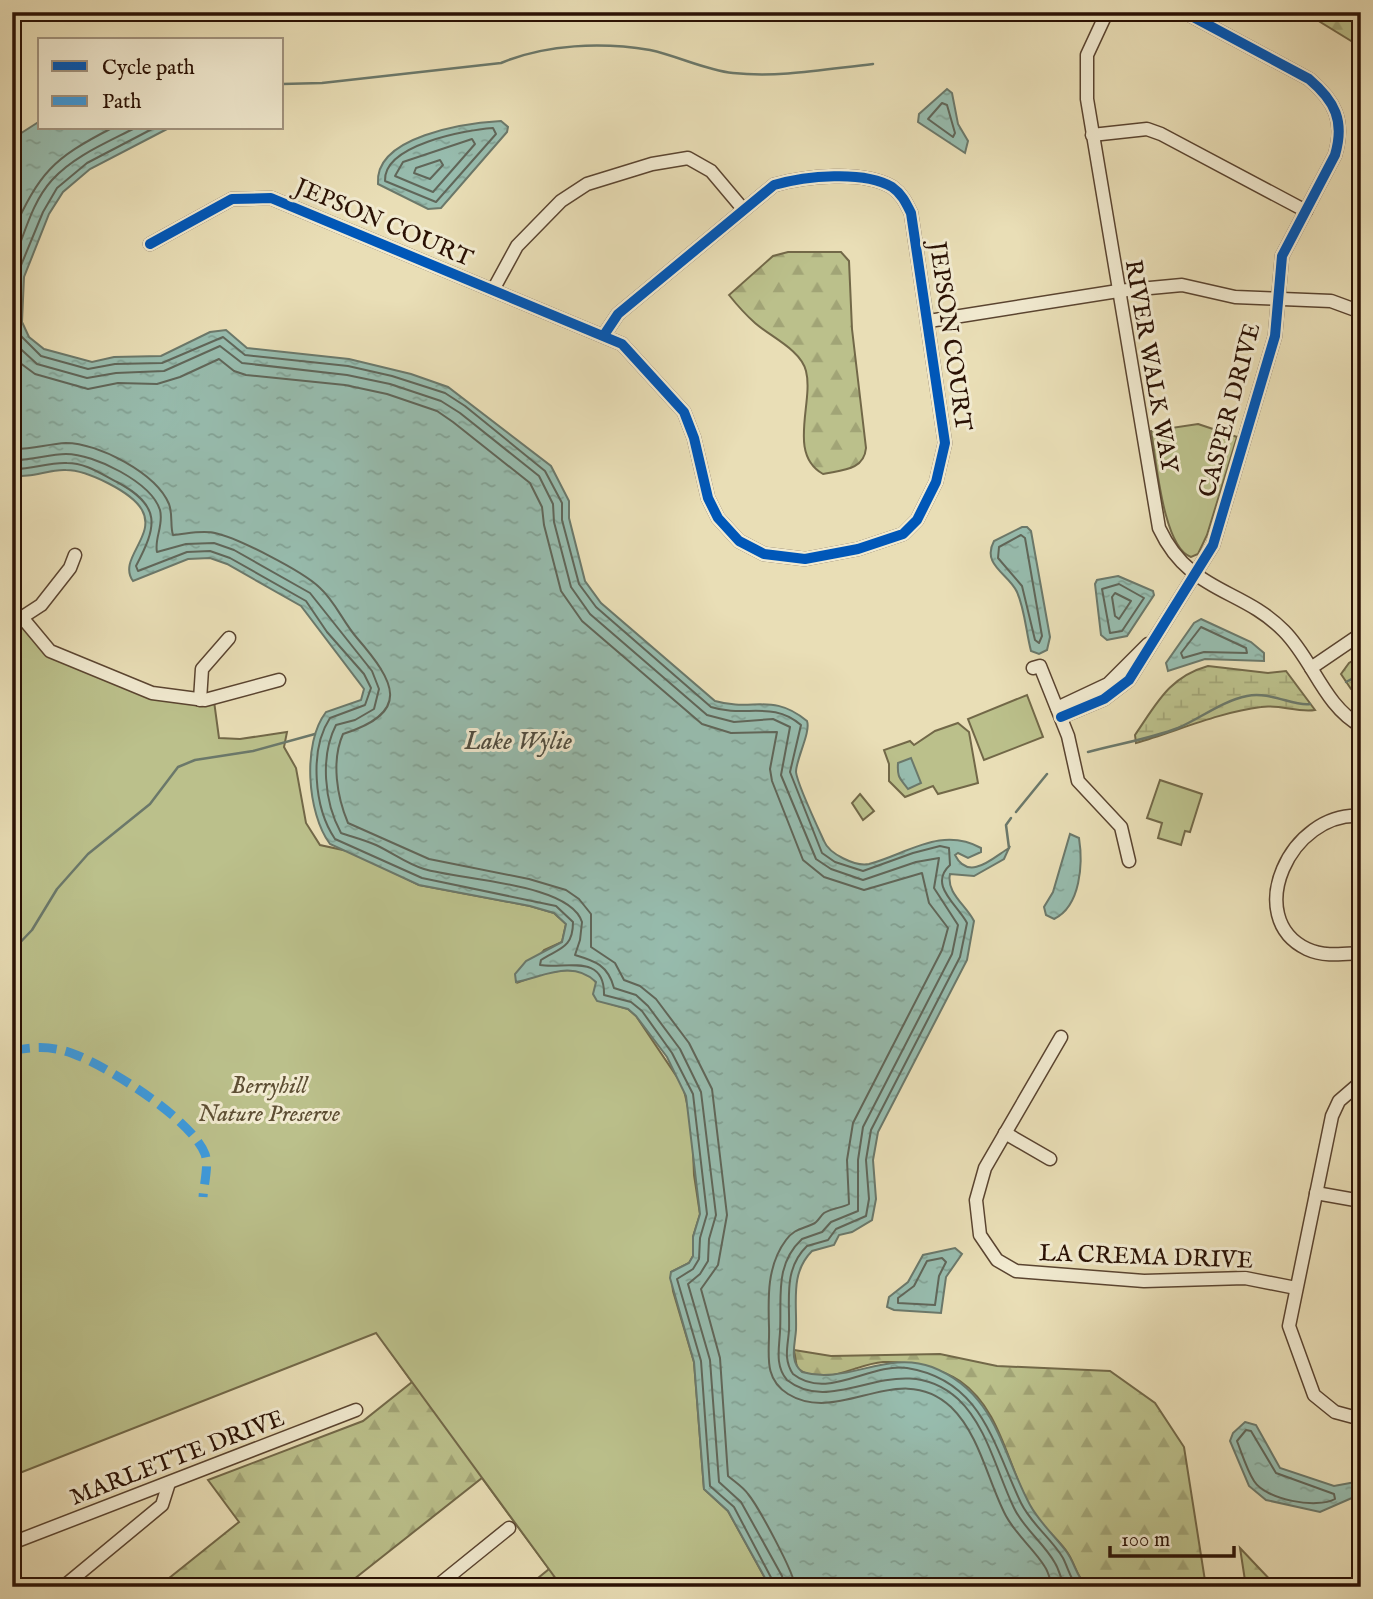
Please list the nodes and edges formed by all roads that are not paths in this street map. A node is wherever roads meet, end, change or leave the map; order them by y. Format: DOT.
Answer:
graph roads {
  1 [pos="1107,12"];
  2 [pos="1184,12"];
  3 [pos="1355,12"];
  4 [pos="1361,16"];
  5 [pos="1092,135"];
  6 [pos="743,209"];
  7 [pos="1306,211"];
  8 [pos="150,244"];
  9 [pos="493,290"];
  10 [pos="1118,291"];
  11 [pos="1277,299"];
  12 [pos="1361,312"];
  13 [pos="929,321"];
  14 [pos="604,335"];
  15 [pos="75,555"];
  16 [pos="1195,576"];
  17 [pos="16,616"];
  18 [pos="1361,634"];
  19 [pos="229,638"];
  20 [pos="1033,668"];
  21 [pos="1311,668"];
  22 [pos="279,680"];
  23 [pos="200,700"];
  24 [pos="1059,713"];
  25 [pos="1361,726"];
  26 [pos="1361,816"];
  27 [pos="1129,861"];
  28 [pos="1361,954"];
  29 [pos="1061,1037"];
  30 [pos="1361,1082"];
  31 [pos="1005,1133"];
  32 [pos="1049,1158"];
  33 [pos="1316,1193"];
  34 [pos="1361,1201"];
  35 [pos="1296,1288"];
  36 [pos="356,1410"];
  37 [pos="1361,1419"];
  38 [pos="169,1483"];
  39 [pos="509,1528"];
  40 [pos="12,1543"];
  41 [pos="63,1587"];
  42 [pos="436,1587"];
  1 -- 5 [label="street, RIVER WALK WAY"];
  2 -- 7 [label="street, CASPER DRIVE"];
  3 -- 4 [label="street"];
  5 -- 7 [label="street"];
  5 -- 10 [label="street, RIVER WALK WAY"];
  6 -- 9 [label="street"];
  6 -- 13 [label="street, JEPSON COURT"];
  6 -- 14 [label="street, JEPSON COURT"];
  7 -- 11 [label="street, CASPER DRIVE"];
  8 -- 9 [label="street, JEPSON COURT"];
  9 -- 14 [label="street, JEPSON COURT"];
  10 -- 11 [label="street"];
  10 -- 13 [label="street"];
  10 -- 16 [label="street, RIVER WALK WAY"];
  11 -- 12 [label="street"];
  11 -- 16 [label="street, CASPER DRIVE"];
  13 -- 14 [label="street, JEPSON COURT"];
  15 -- 17 [label="street"];
  16 -- 21 [label="street, RIVER WALK WAY"];
  16 -- 24 [label="street, CASPER DRIVE"];
  17 -- 23 [label="street"];
  18 -- 21 [label="street"];
  19 -- 23 [label="street"];
  20 -- 24 [label="street"];
  21 -- 25 [label="street, RIVER WALK WAY"];
  22 -- 23 [label="street"];
  24 -- 27 [label="street"];
  26 -- 28 [label="street"];
  29 -- 31 [label="street, LA CREMA DRIVE"];
  30 -- 33 [label="street"];
  31 -- 32 [label="street"];
  31 -- 35 [label="street, LA CREMA DRIVE"];
  33 -- 34 [label="street"];
  33 -- 35 [label="street"];
  35 -- 37 [label="street"];
  36 -- 38 [label="street, MARLETTE DRIVE"];
  38 -- 40 [label="street, MARLETTE DRIVE"];
  38 -- 41 [label="street"];
  39 -- 42 [label="street"];
}
